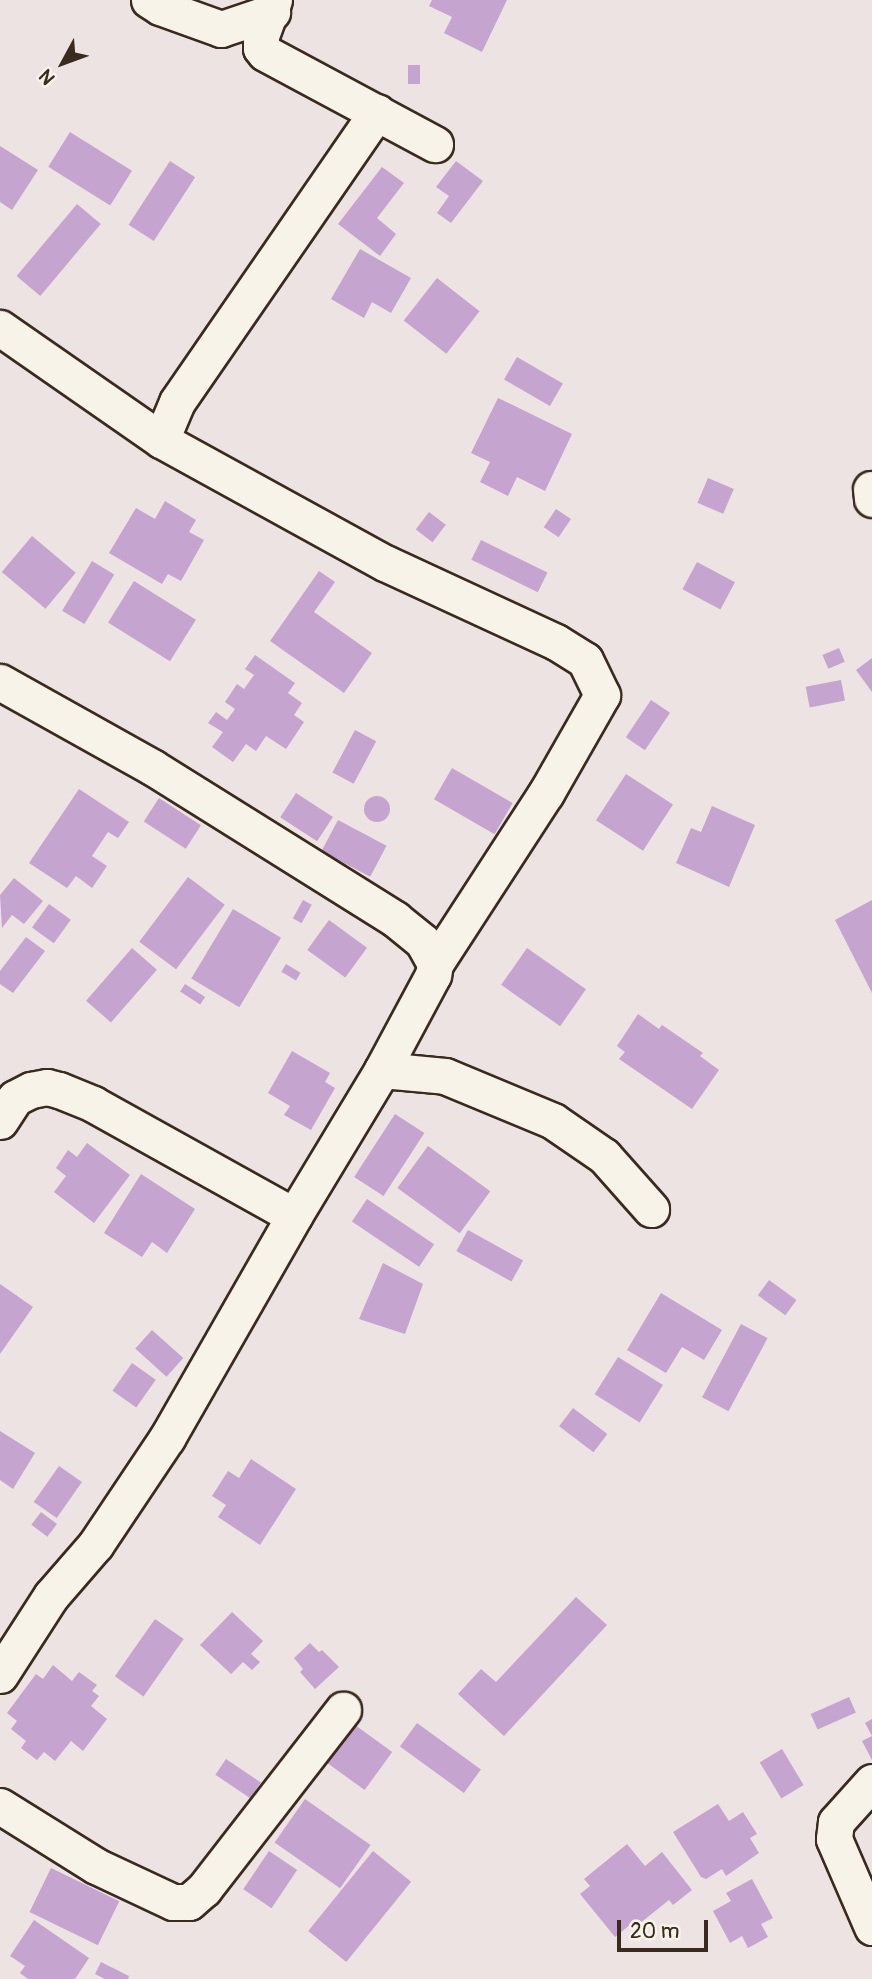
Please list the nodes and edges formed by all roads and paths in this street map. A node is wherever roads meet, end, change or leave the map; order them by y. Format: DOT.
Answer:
graph roads {
  1 [pos="149,0"];
  2 [pos="273,6"];
  3 [pos="377,112"];
  4 [pos="435,144"];
  5 [pos="0,328"];
  6 [pos="161,440"];
  7 [pos="0,682"];
  8 [pos="435,964"];
  9 [pos="382,1070"];
  10 [pos="0,1121"];
  11 [pos="651,1209"];
  12 [pos="293,1216"];
  13 [pos="0,1675"];
  14 [pos="343,1710"];
  15 [pos="872,1782"];
  16 [pos="0,1806"];
  17 [pos="872,1927"];
  1 -- 2 [label="street"];
  2 -- 3 [label="street"];
  3 -- 4 [label="street"];
  3 -- 6 [label="street"];
  5 -- 6 [label="street"];
  6 -- 8 [label="street"];
  7 -- 8 [label="street"];
  8 -- 9 [label="street"];
  9 -- 11 [label="street"];
  9 -- 12 [label="street"];
  10 -- 12 [label="street"];
  12 -- 13 [label="street"];
  14 -- 16 [label="street"];
  15 -- 17 [label="street"];
}
